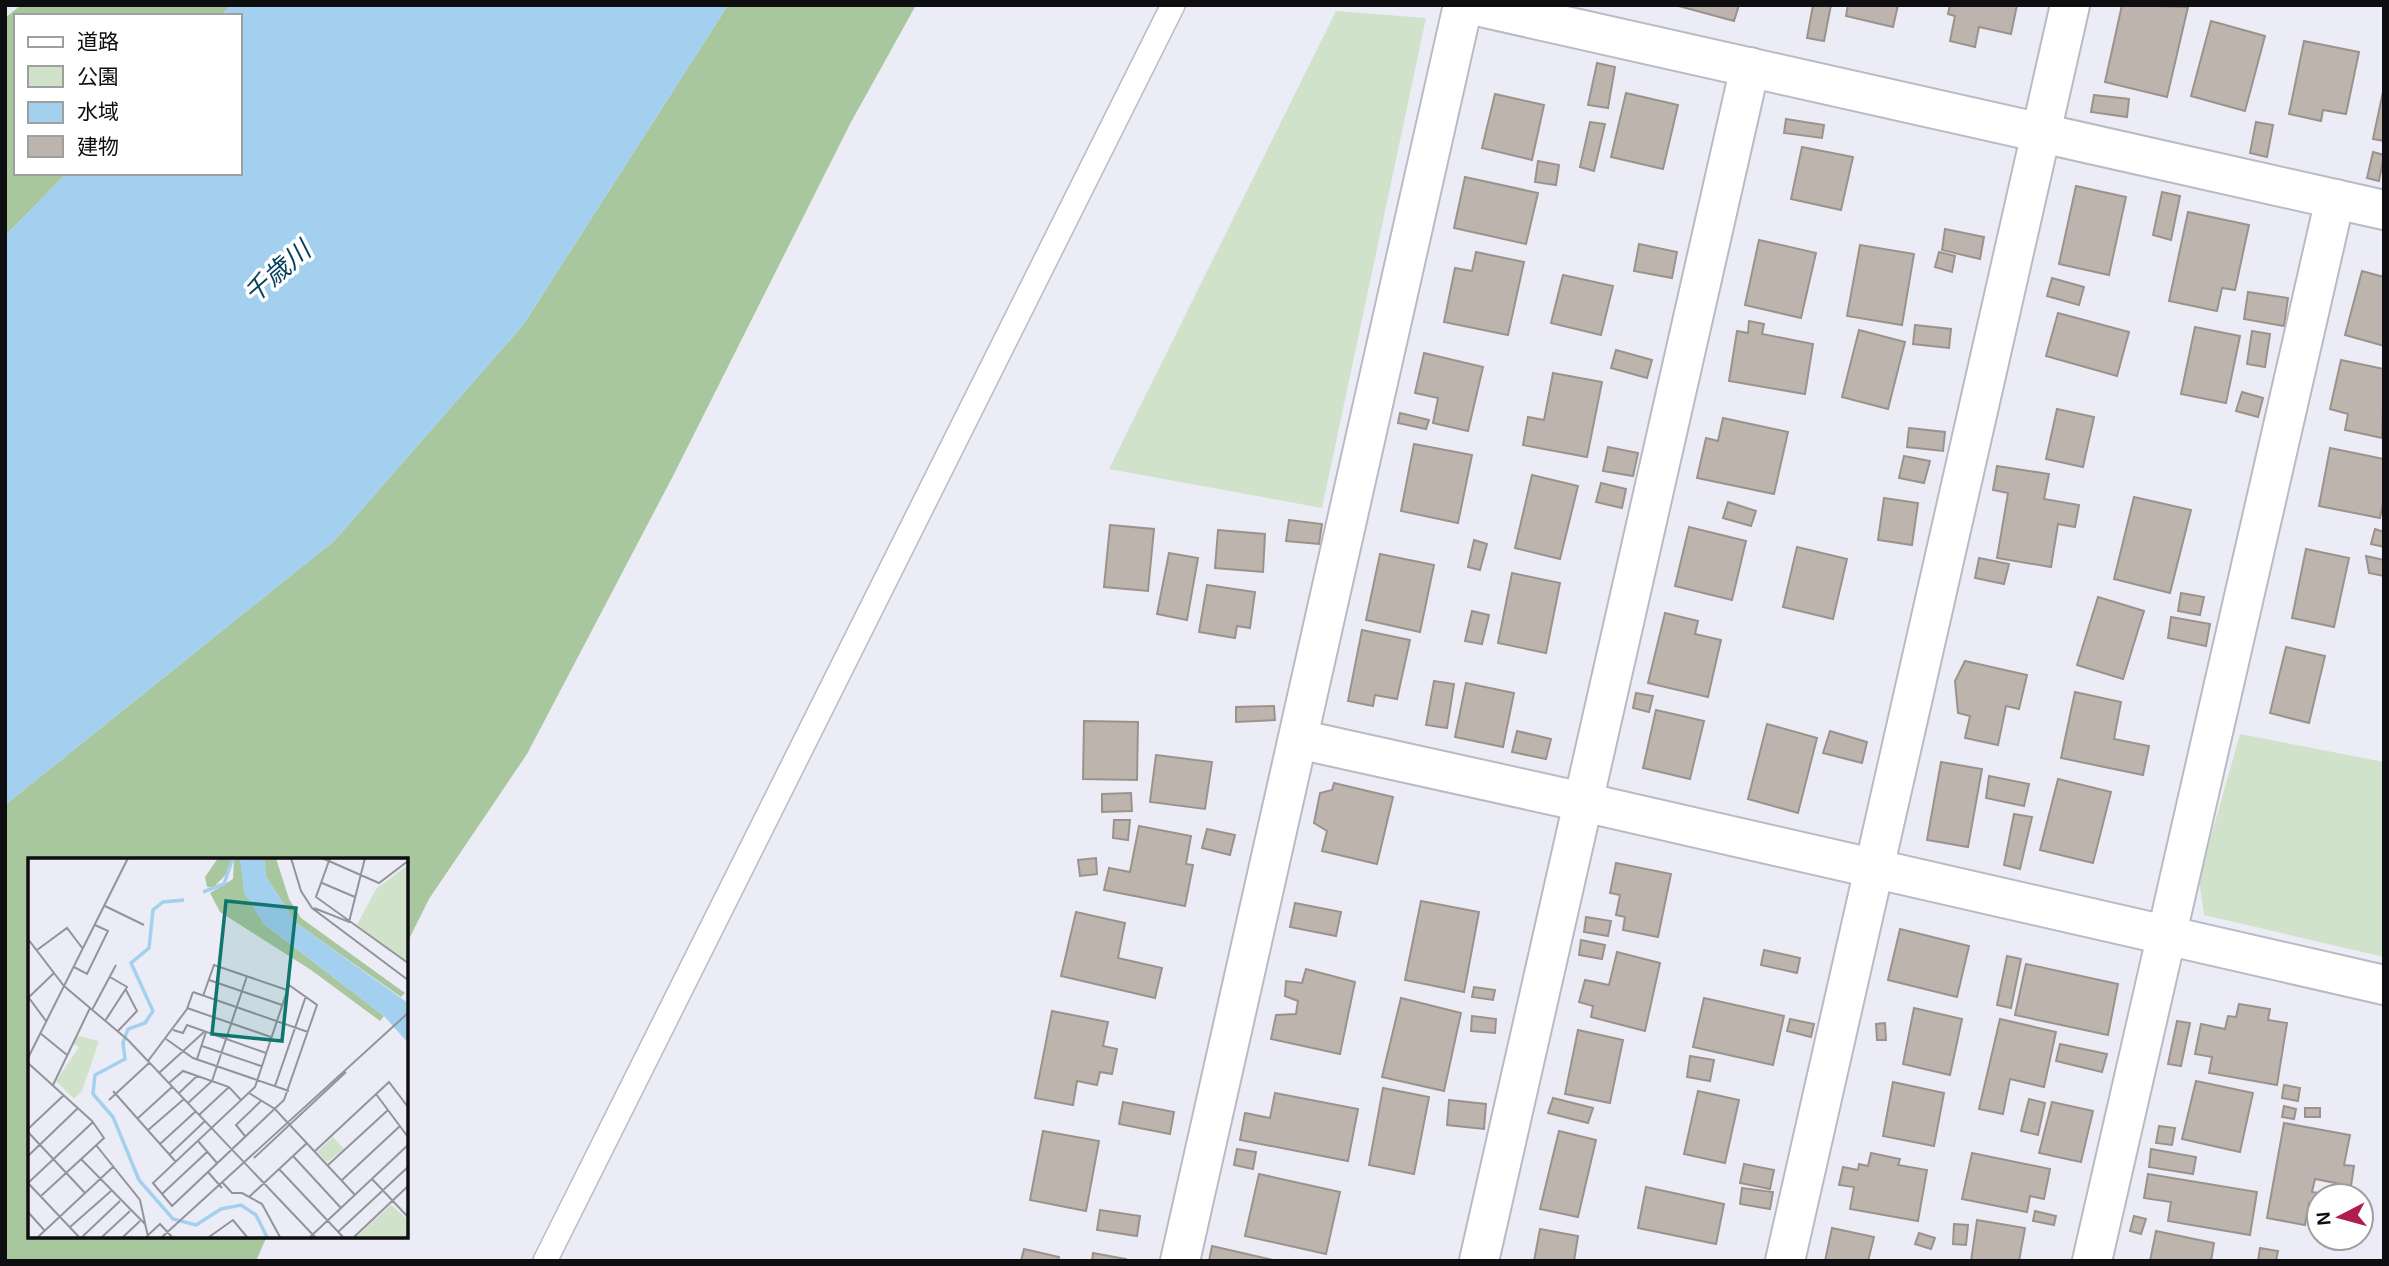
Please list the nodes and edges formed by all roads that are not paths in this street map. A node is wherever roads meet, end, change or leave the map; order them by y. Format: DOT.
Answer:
graph roads {
  1 [pos="1173,5"];
  2 [pos="1463,5"];
  3 [pos="1472,5"];
  4 [pos="2070,5"];
  5 [pos="1750,67"];
  6 [pos="2042,131"];
  7 [pos="2335,198"];
  8 [pos="2384,210"];
  9 [pos="1298,739"];
  10 [pos="1583,802"];
  11 [pos="1874,870"];
  12 [pos="2165,936"];
  13 [pos="2384,985"];
  14 [pos="545,1261"];
  15 [pos="1180,1261"];
  16 [pos="1479,1261"];
  17 [pos="1785,1261"];
  18 [pos="2092,1261"];
  1 -- 14 [label="lane"];
  2 -- 9 [label="street"];
  3 -- 5 [label="street"];
  4 -- 6 [label="street"];
  5 -- 6 [label="street"];
  5 -- 10 [label="street"];
  6 -- 7 [label="street"];
  6 -- 11 [label="street"];
  7 -- 8 [label="street"];
  7 -- 12 [label="street"];
  9 -- 10 [label="street"];
  9 -- 15 [label="street"];
  10 -- 11 [label="street"];
  10 -- 16 [label="street"];
  11 -- 12 [label="street"];
  11 -- 17 [label="street"];
  12 -- 13 [label="street"];
  12 -- 18 [label="street"];
}
